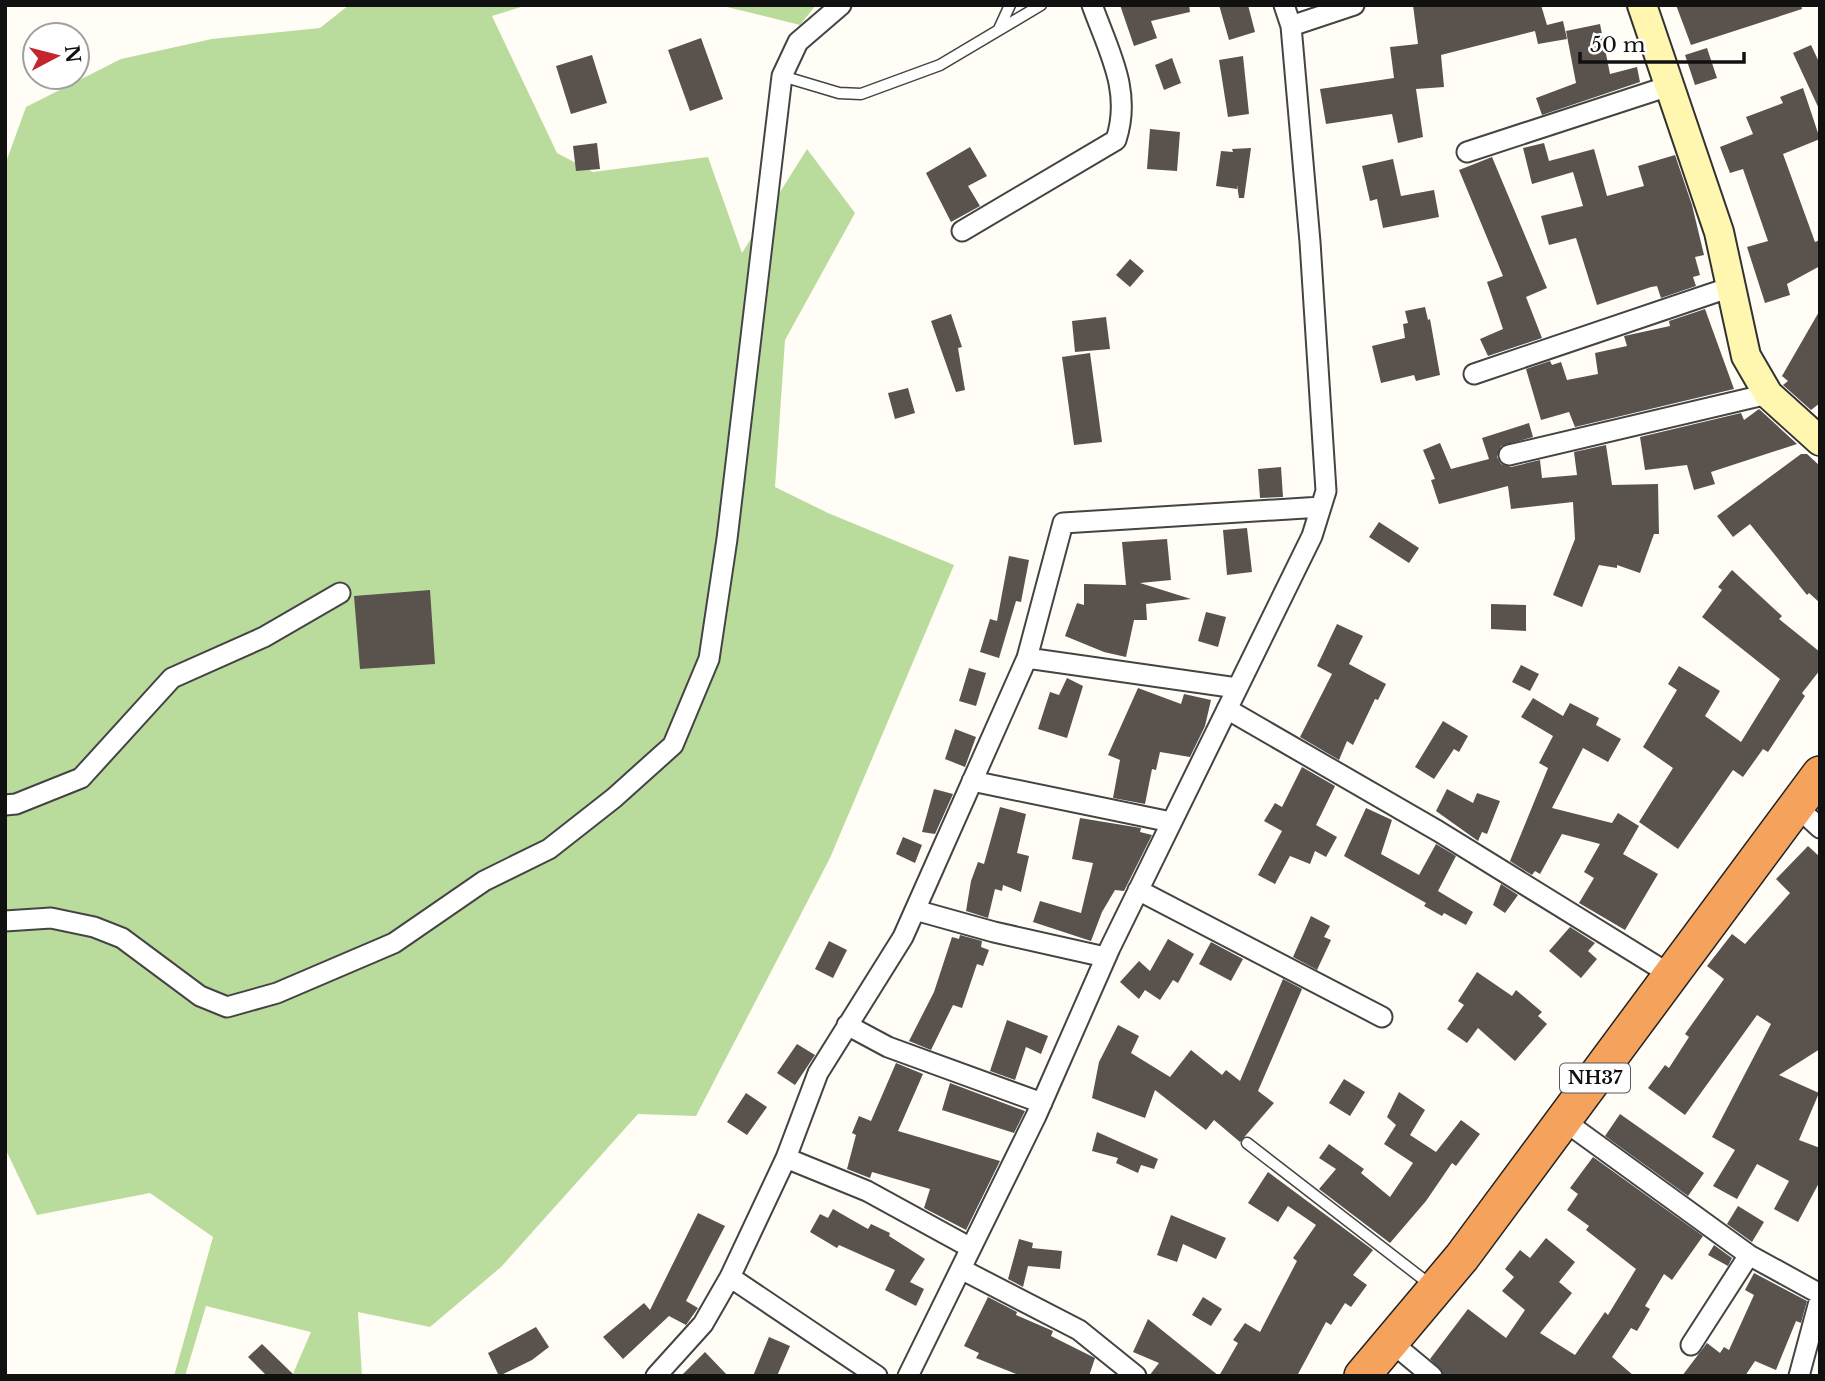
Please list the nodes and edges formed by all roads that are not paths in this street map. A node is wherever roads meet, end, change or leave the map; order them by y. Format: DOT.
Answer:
graph roads {
  1 [pos="841,5"];
  2 [pos="1010,5"];
  3 [pos="1041,5"];
  4 [pos="1092,5"];
  5 [pos="1284,5"];
  6 [pos="1354,5"];
  7 [pos="1642,5"];
  8 [pos="1291,26"];
  9 [pos="999,29"];
  10 [pos="782,76"];
  11 [pos="1669,86"];
  12 [pos="1467,152"];
  13 [pos="962,231"];
  14 [pos="1731,287"];
  15 [pos="1474,374"];
  16 [pos="1768,394"];
  17 [pos="1820,441"];
  18 [pos="1510,455"];
  19 [pos="1321,507"];
  20 [pos="340,593"];
  21 [pos="1027,658"];
  22 [pos="1237,688"];
  23 [pos="1227,709"];
  24 [pos="1820,774"];
  25 [pos="972,782"];
  26 [pos="5,805"];
  27 [pos="1808,817"];
  28 [pos="1171,822"];
  29 [pos="1138,890"];
  30 [pos="915,910"];
  31 [pos="5,921"];
  32 [pos="1105,957"];
  33 [pos="1671,975"];
  34 [pos="1382,1017"];
  35 [pos="847,1025"];
  36 [pos="1042,1102"];
  37 [pos="1563,1120"];
  38 [pos="1247,1143"];
  39 [pos="786,1158"];
  40 [pos="971,1248"];
  41 [pos="1749,1255"];
  42 [pos="961,1269"];
  43 [pos="730,1277"];
  44 [pos="1436,1288"];
  45 [pos="1820,1296"];
  46 [pos="1391,1342"];
  47 [pos="1692,1345"];
  48 [pos="656,1376"];
  49 [pos="877,1376"];
  50 [pos="908,1376"];
  51 [pos="1136,1376"];
  52 [pos="1362,1376"];
  53 [pos="1432,1376"];
  54 [pos="1799,1376"];
  1 -- 10 [label="street"];
  2 -- 9 [label="lane"];
  3 -- 9 [label="lane"];
  4 -- 13 [label="street"];
  5 -- 8 [label="street"];
  6 -- 8 [label="street"];
  7 -- 11 [label="street"];
  8 -- 19 [label="street"];
  9 -- 10 [label="lane"];
  10 -- 31 [label="street"];
  11 -- 12 [label="street"];
  11 -- 14 [label="street"];
  14 -- 15 [label="street"];
  14 -- 16 [label="street"];
  16 -- 17 [label="street"];
  16 -- 18 [label="street"];
  19 -- 21 [label="street"];
  19 -- 22 [label="street"];
  20 -- 26 [label="street"];
  21 -- 22 [label="street"];
  21 -- 25 [label="street"];
  22 -- 23 [label="street"];
  23 -- 28 [label="street"];
  23 -- 33 [label="street"];
  24 -- 27 [label="highway, NH37"];
  25 -- 28 [label="street"];
  25 -- 30 [label="street"];
  27 -- 33 [label="highway, NH37"];
  28 -- 29 [label="street"];
  29 -- 32 [label="street"];
  29 -- 34 [label="street"];
  30 -- 32 [label="street"];
  30 -- 35 [label="street"];
  32 -- 36 [label="street"];
  33 -- 37 [label="highway, NH37"];
  35 -- 36 [label="street"];
  35 -- 39 [label="street"];
  36 -- 40 [label="street"];
  37 -- 41 [label="street"];
  37 -- 44 [label="highway, NH37"];
  38 -- 44 [label="lane"];
  39 -- 40 [label="street"];
  39 -- 43 [label="street"];
  40 -- 42 [label="street"];
  41 -- 45 [label="street"];
  41 -- 47 [label="street"];
  42 -- 50 [label="street"];
  42 -- 51 [label="street"];
  43 -- 48 [label="street"];
  43 -- 49 [label="street"];
  44 -- 46 [label="highway, NH37"];
  45 -- 54 [label="street"];
  46 -- 52 [label="highway, NH37"];
  46 -- 53 [label="street"];
}
